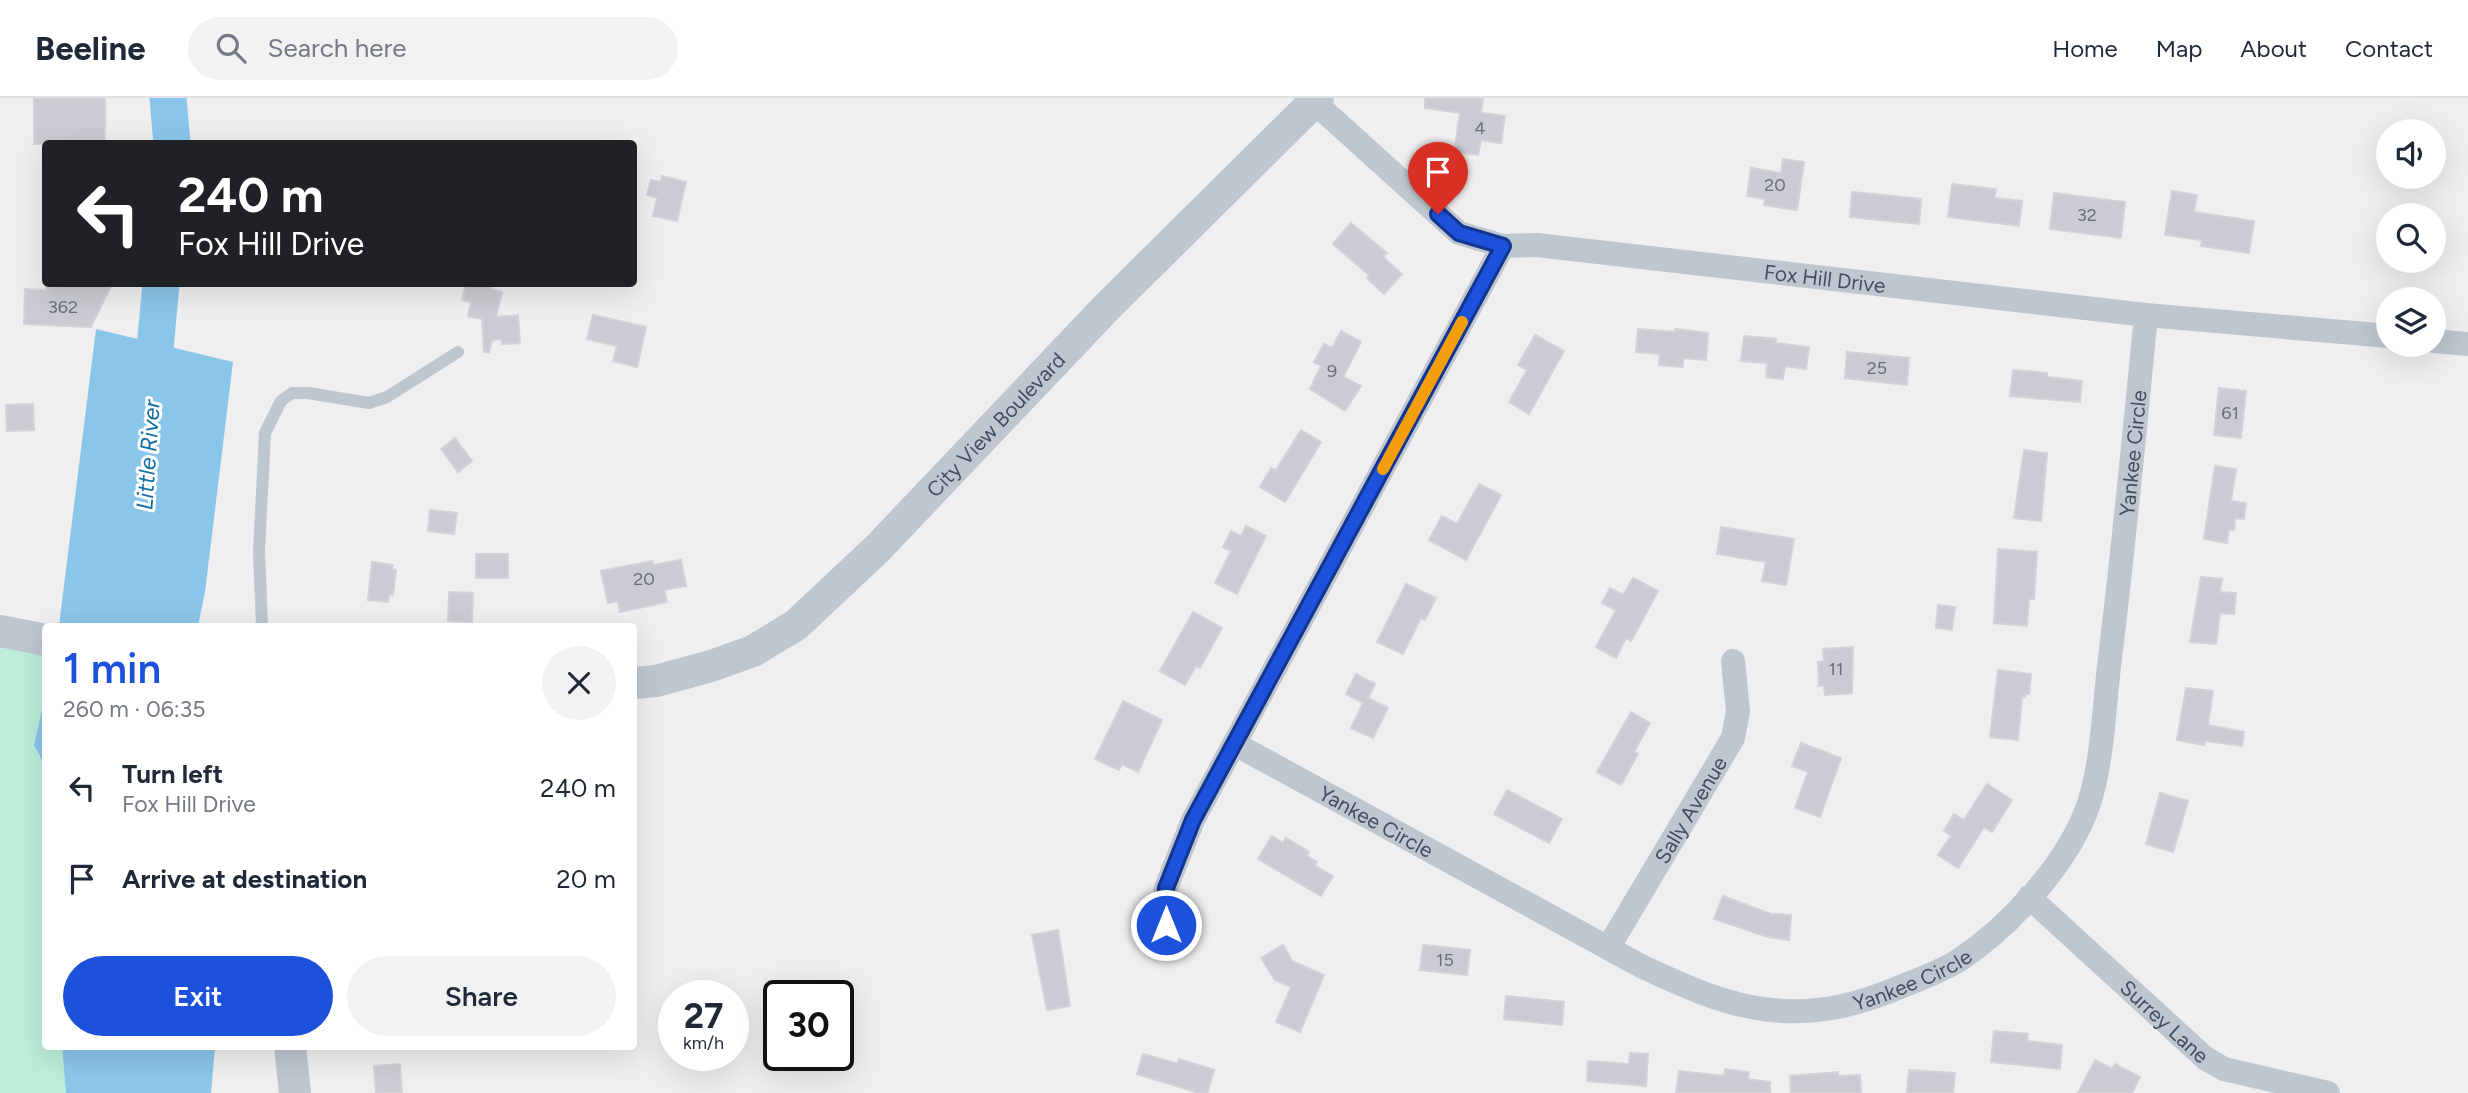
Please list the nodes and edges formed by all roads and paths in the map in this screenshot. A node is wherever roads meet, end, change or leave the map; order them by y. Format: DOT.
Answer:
graph roads {
  1 [pos="1316,100"];
  2 [pos="1503,246"];
  3 [pos="2146,315"];
  4 [pos="2376,335"];
  5 [pos="2446,342"];
  6 [pos="2468,344"];
  7 [pos="458,352"];
  8 [pos="262,623"];
  9 [pos="1733,661"];
  10 [pos="637,683"];
  11 [pos="1235,744"];
  12 [pos="2029,897"];
  13 [pos="1167,945"];
  14 [pos="1608,948"];
  15 [pos="290,1050"];
  16 [pos="295,1093"];
  17 [pos="2328,1093"];
  1 -- 2 [label="street, Fox Hill Drive"];
  1 -- 10 [label="street, City View Boulevard"];
  2 -- 3 [label="street, Fox Hill Drive"];
  2 -- 11 [label="street"];
  3 -- 4 [label="street, Fox Hill Drive"];
  3 -- 12 [label="street, Yankee Circle"];
  5 -- 6 [label="street"];
  7 -- 8 [label="lane"];
  9 -- 14 [label="street, Sally Avenue"];
  11 -- 13 [label="street"];
  11 -- 14 [label="street, Yankee Circle"];
  12 -- 14 [label="street, Yankee Circle"];
  12 -- 17 [label="street, Surrey Lane"];
  15 -- 16 [label="street"];
}
